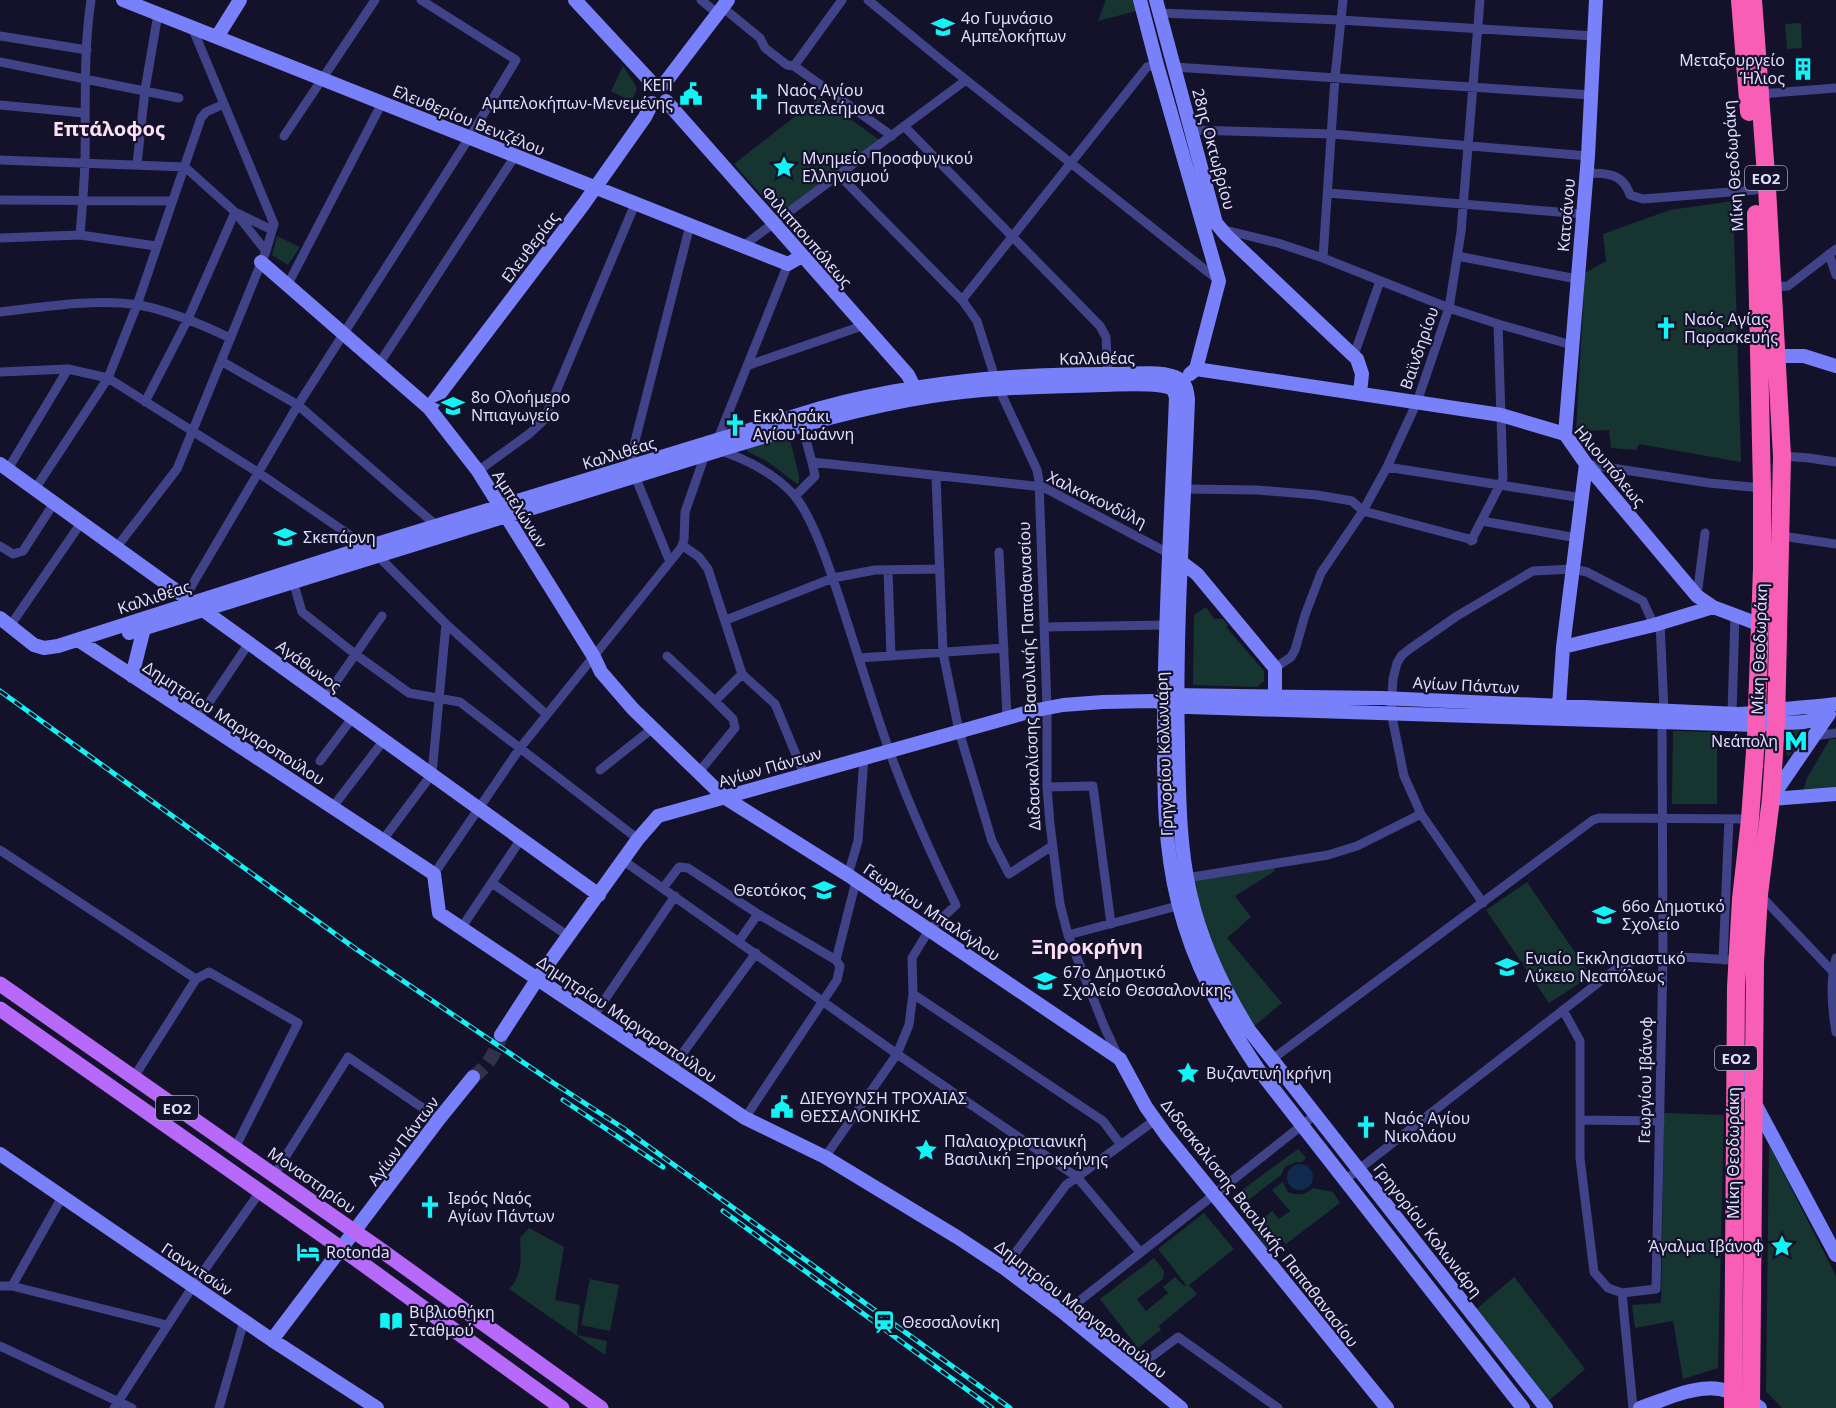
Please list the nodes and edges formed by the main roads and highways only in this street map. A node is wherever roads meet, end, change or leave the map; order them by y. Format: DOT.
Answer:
graph roads {
  1 [pos="1740,0"];
  2 [pos="1754,0"];
  3 [pos="1768,356"];
  4 [pos="0,984"];
  5 [pos="0,1009"];
  6 [pos="1733,1400"];
  7 [pos="1754,1406"];
  8 [pos="562,1408"];
  9 [pos="601,1408"];
  1 -- 3 [label="highway, Μίκη Θεοδωράκη / ΕΟ2"];
  2 -- 3 [label="highway, Μίκη Θεοδωράκη / ΕΟ2"];
  3 -- 6 [label="highway, Μίκη Θεοδωράκη / ΕΟ2"];
  3 -- 7 [label="highway, Μίκη Θεοδωράκη / ΕΟ2"];
  4 -- 9 [label="main road, Μοναστηρίου / ΕΟ2"];
  5 -- 8 [label="main road, ΕΟ2"];
}
